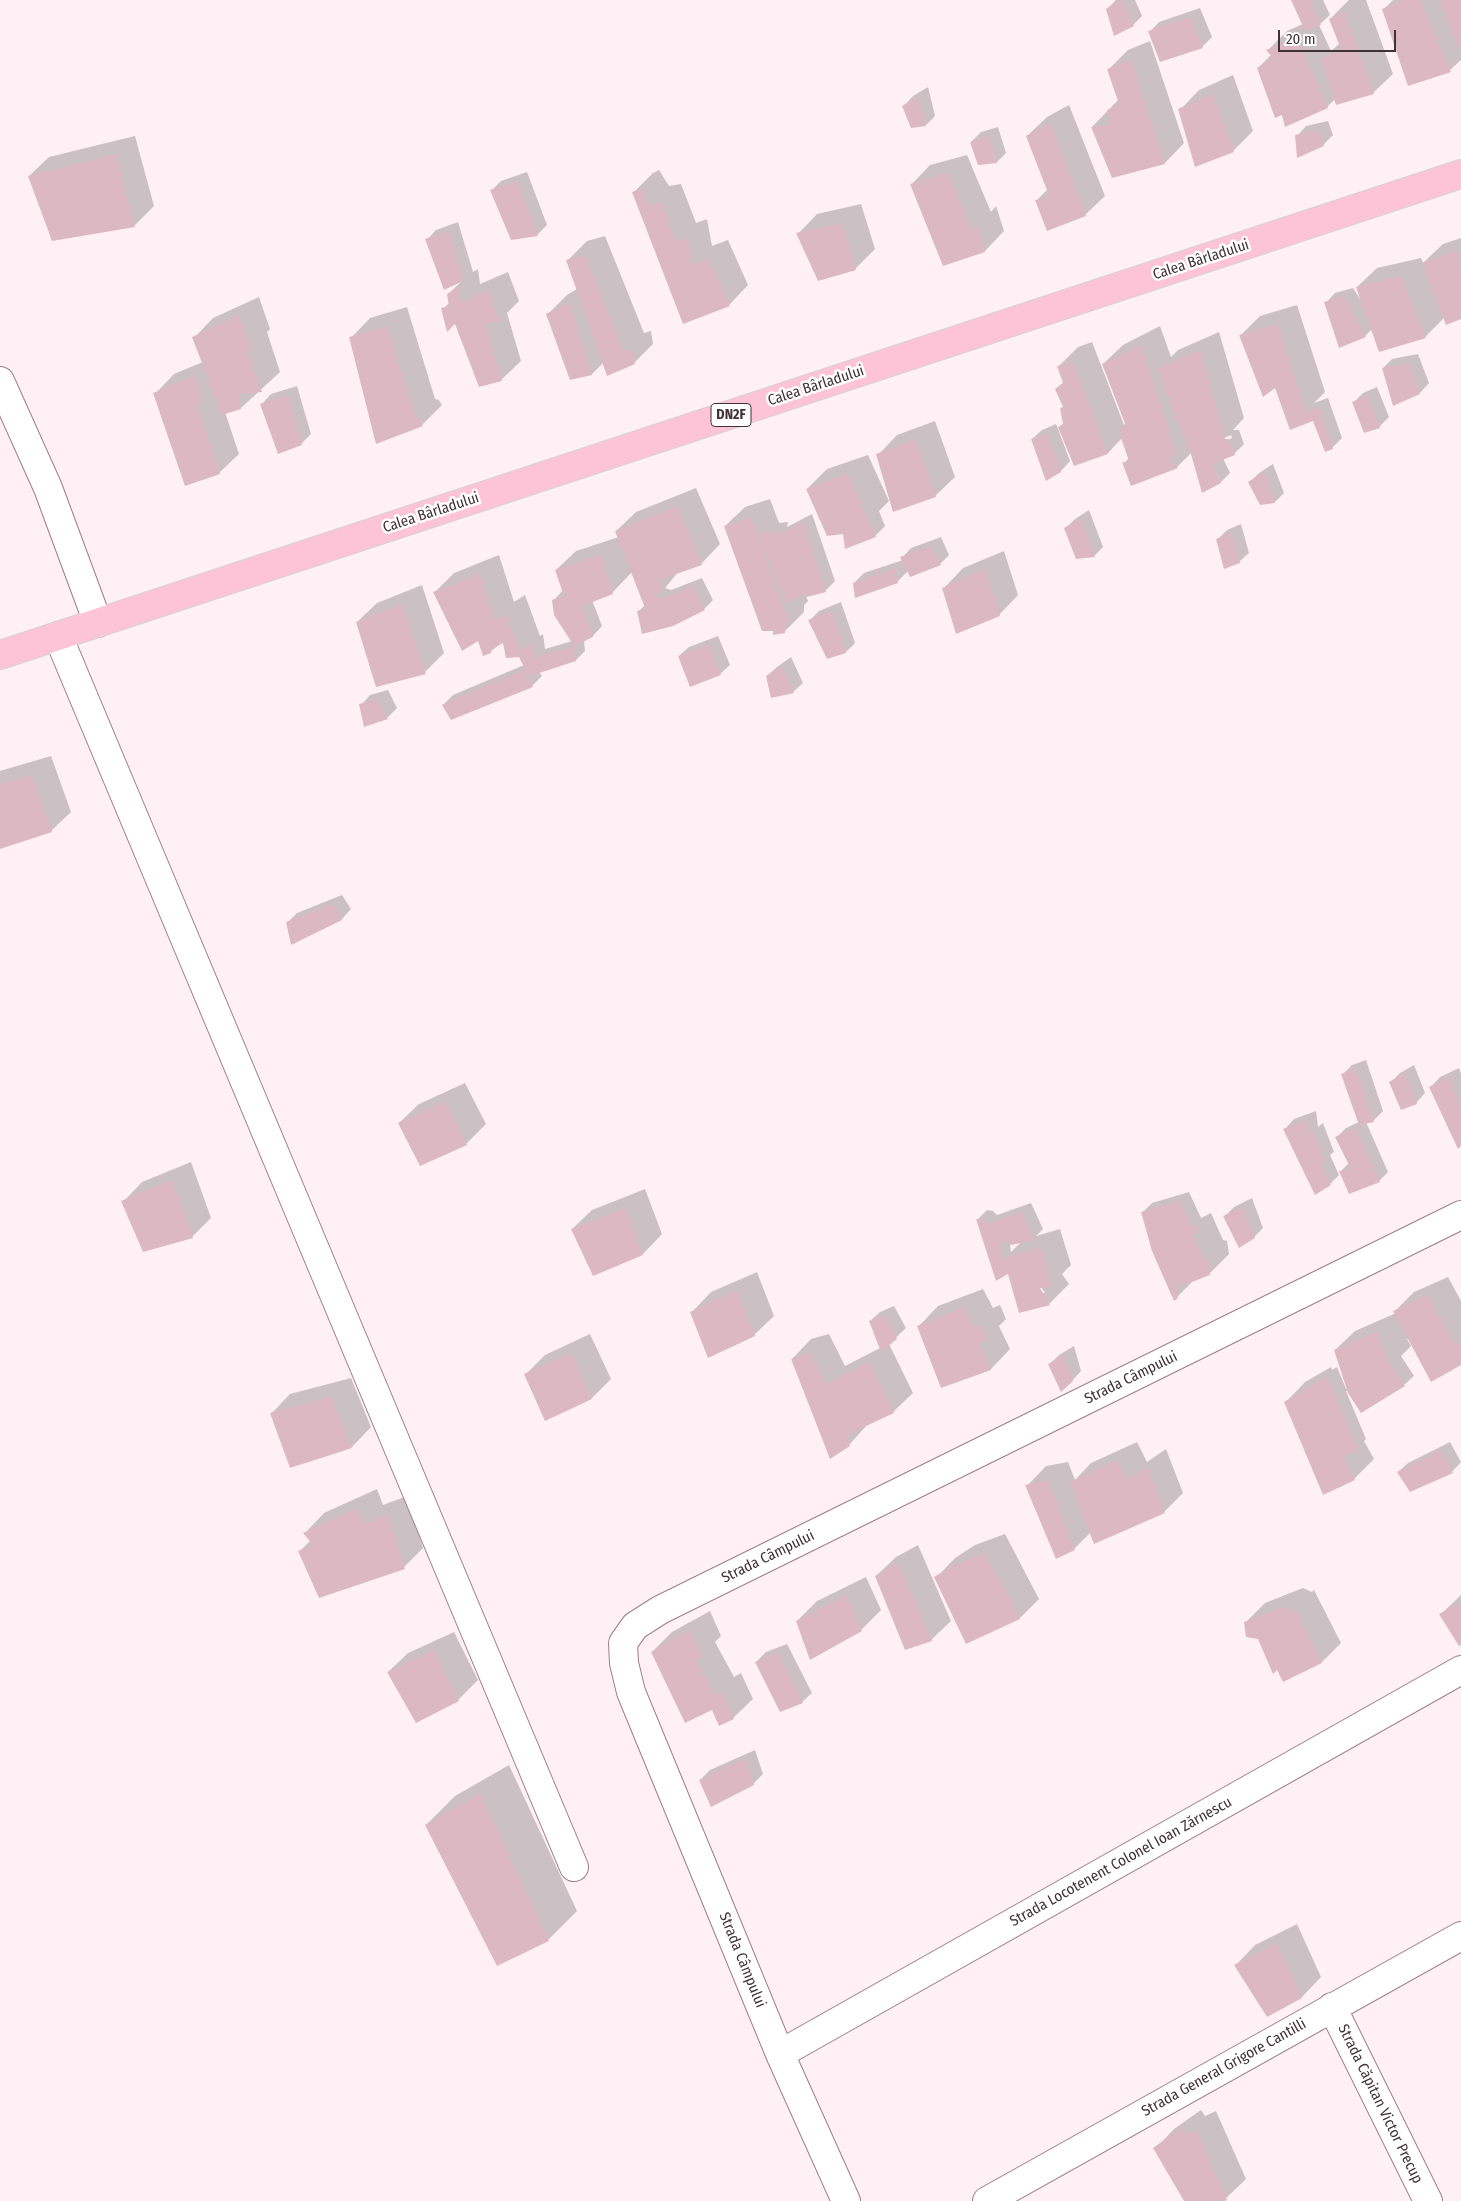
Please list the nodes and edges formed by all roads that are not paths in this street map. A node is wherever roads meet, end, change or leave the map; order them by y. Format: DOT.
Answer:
graph roads {
  1 [pos="1461,174"];
  2 [pos="0,380"];
  3 [pos="98,623"];
  4 [pos="58,636"];
  5 [pos="0,655"];
  6 [pos="1461,1215"];
  7 [pos="1461,1670"];
  8 [pos="574,1867"];
  9 [pos="1461,1936"];
  10 [pos="1332,2008"];
  11 [pos="780,2054"];
  12 [pos="846,2201"];
  13 [pos="986,2201"];
  14 [pos="1428,2201"];
  1 -- 3 [label="main road, Calea Bârladului / DN2F"];
  2 -- 3 [label="street"];
  3 -- 4 [label="main road, Calea Bârladului / DN2F"];
  4 -- 5 [label="main road, Calea Bârladului / DN2F"];
  4 -- 8 [label="street"];
  6 -- 11 [label="street, Strada Câmpului"];
  7 -- 11 [label="street, Strada Locotenent Colonel Ioan Zărnescu"];
  9 -- 10 [label="street, Strada General Grigore Cantilli"];
  10 -- 13 [label="street, Strada General Grigore Cantilli"];
  10 -- 14 [label="street, Strada Căpitan Victor Precup"];
  11 -- 12 [label="street, Strada Câmpului"];
}
